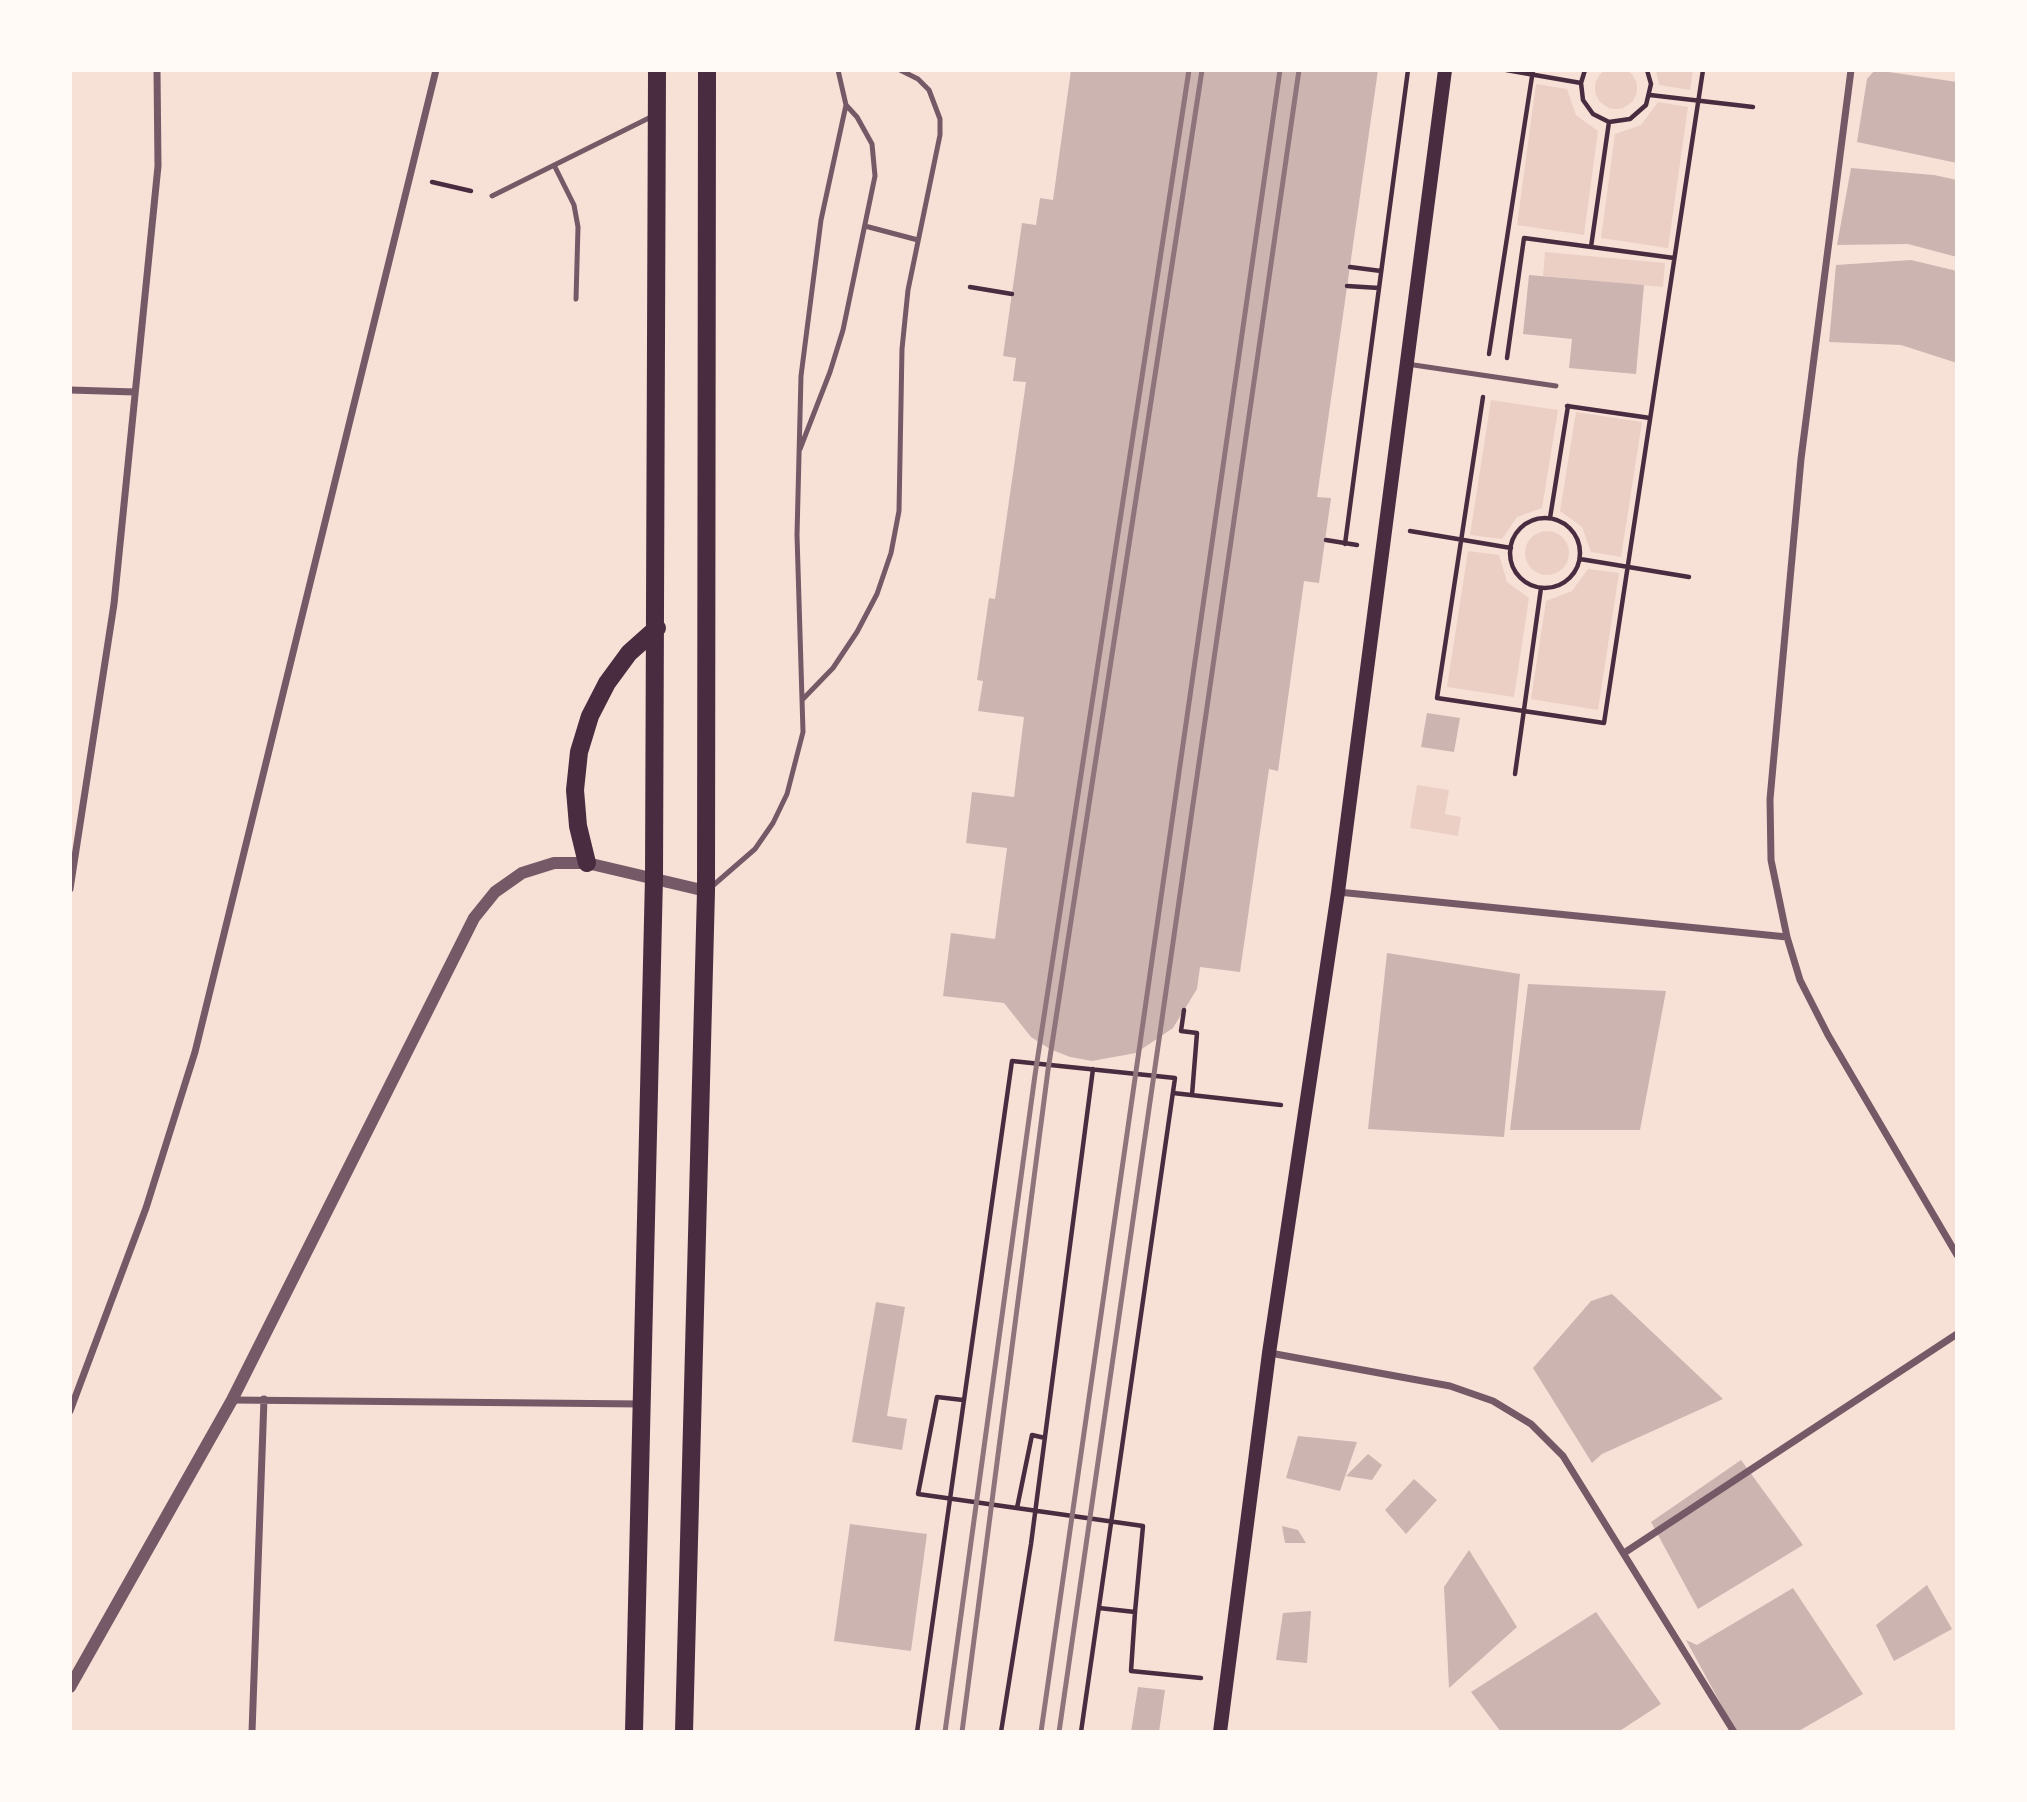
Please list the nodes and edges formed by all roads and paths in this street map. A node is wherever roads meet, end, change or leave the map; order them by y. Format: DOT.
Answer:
graph roads {
  1 [pos="157,70"];
  2 [pos="436,70"];
  3 [pos="657,70"];
  4 [pos="707,70"];
  5 [pos="838,70"];
  6 [pos="900,70"];
  7 [pos="1408,70"];
  8 [pos="1445,70"];
  9 [pos="1506,70"];
  10 [pos="1585,70"];
  11 [pos="1647,70"];
  12 [pos="1703,70"];
  13 [pos="1851,70"];
  14 [pos="1533,72"];
  15 [pos="1581,83"];
  16 [pos="1650,95"];
  17 [pos="1698,101"];
  18 [pos="846,105"];
  19 [pos="1753,107"];
  20 [pos="656,114"];
  21 [pos="1609,122"];
  22 [pos="554,165"];
  23 [pos="410,177"];
  24 [pos="492,196"];
  25 [pos="865,226"];
  26 [pos="918,240"];
  27 [pos="1591,247"];
  28 [pos="1674,258"];
  29 [pos="1350,267"];
  30 [pos="1381,271"];
  31 [pos="1347,286"];
  32 [pos="970,287"];
  33 [pos="1379,288"];
  34 [pos="1012,294"];
  35 [pos="576,299"];
  36 [pos="1489,356"];
  37 [pos="1407,364"];
  38 [pos="1486,376"];
  39 [pos="1556,386"];
  40 [pos="70,390"];
  41 [pos="135,392"];
  42 [pos="1568,406"];
  43 [pos="797,455"];
  44 [pos="1550,518"];
  45 [pos="1385,527"];
  46 [pos="1461,540"];
  47 [pos="1345,544"];
  48 [pos="1511,548"];
  49 [pos="1580,559"];
  50 [pos="1628,567"];
  51 [pos="1689,577"];
  52 [pos="1541,588"];
  53 [pos="657,628"];
  54 [pos="803,699"];
  55 [pos="1524,711"];
  56 [pos="1515,774"];
  57 [pos="587,863"];
  58 [pos="654,877"];
  59 [pos="70,889"];
  60 [pos="706,891"];
  61 [pos="1338,892"];
  62 [pos="1787,937"];
  63 [pos="1184,1010"];
  64 [pos="1093,1069"];
  65 [pos="1173,1093"];
  66 [pos="1192,1094"];
  67 [pos="1306,1108"];
  68 [pos="1957,1255"];
  69 [pos="1957,1334"];
  70 [pos="1269,1353"];
  71 [pos="264,1399"];
  72 [pos="232,1400"];
  73 [pos="963,1401"];
  74 [pos="642,1404"];
  75 [pos="70,1411"];
  76 [pos="1045,1438"];
  77 [pos="1017,1508"];
  78 [pos="1624,1553"];
  79 [pos="1099,1608"];
  80 [pos="1135,1612"];
  81 [pos="1226,1680"];
  82 [pos="70,1687"];
  83 [pos="252,1732"];
  84 [pos="634,1732"];
  85 [pos="684,1732"];
  86 [pos="918,1732"];
  87 [pos="1001,1732"];
  88 [pos="1082,1732"];
  89 [pos="1220,1732"];
  90 [pos="1734,1732"];
  1 -- 41 [label="street"];
  2 -- 23 [label="street"];
  3 -- 20 [label="main road"];
  4 -- 60 [label="main road"];
  5 -- 18 [label="lane"];
  6 -- 26 [label="lane"];
  7 -- 30 [label="path"];
  8 -- 37 [label="main road"];
  9 -- 14 [label="path"];
  10 -- 15 [label="path"];
  11 -- 16 [label="path"];
  12 -- 17 [label="path"];
  13 -- 62 [label="street"];
  14 -- 15 [label="path"];
  14 -- 36 [label="path"];
  15 -- 21 [label="path"];
  16 -- 17 [label="path"];
  16 -- 21 [label="path"];
  17 -- 19 [label="path"];
  17 -- 28 [label="path"];
  18 -- 25 [label="lane"];
  18 -- 43 [label="lane"];
  20 -- 22 [label="lane"];
  20 -- 53 [label="main road"];
  21 -- 27 [label="path"];
  22 -- 24 [label="lane"];
  22 -- 35 [label="lane"];
  23 -- 24 [label="path"];
  23 -- 75 [label="street"];
  25 -- 26 [label="lane"];
  25 -- 43 [label="lane"];
  26 -- 54 [label="lane"];
  27 -- 28 [label="path"];
  27 -- 36 [label="path"];
  28 -- 50 [label="path"];
  29 -- 30 [label="path"];
  30 -- 33 [label="path"];
  31 -- 33 [label="path"];
  32 -- 34 [label="path"];
  33 -- 47 [label="path"];
  36 -- 38 [label="path"];
  37 -- 38 [label="lane"];
  37 -- 45 [label="main road"];
  38 -- 39 [label="lane"];
  38 -- 46 [label="path"];
  40 -- 41 [label="street"];
  41 -- 59 [label="street"];
  42 -- 44 [label="path"];
  43 -- 54 [label="lane"];
  44 -- 48 [label="path"];
  44 -- 49 [label="path"];
  45 -- 46 [label="path"];
  45 -- 61 [label="main road"];
  46 -- 48 [label="path"];
  46 -- 55 [label="path"];
  48 -- 52 [label="path"];
  49 -- 50 [label="path"];
  49 -- 52 [label="path"];
  50 -- 51 [label="path"];
  50 -- 55 [label="path"];
  52 -- 55 [label="path"];
  53 -- 57 [label="main road"];
  53 -- 58 [label="main road"];
  54 -- 60 [label="lane"];
  55 -- 56 [label="path"];
  57 -- 58 [label="street"];
  57 -- 72 [label="street"];
  58 -- 60 [label="street"];
  58 -- 74 [label="main road"];
  60 -- 85 [label="main road"];
  61 -- 62 [label="street"];
  61 -- 67 [label="main road"];
  62 -- 68 [label="street"];
  63 -- 66 [label="path"];
  64 -- 65 [label="path"];
  64 -- 73 [label="path"];
  64 -- 76 [label="path"];
  65 -- 66 [label="path"];
  65 -- 79 [label="path"];
  66 -- 67 [label="path"];
  67 -- 70 [label="main road"];
  69 -- 78 [label="street"];
  70 -- 78 [label="street"];
  70 -- 81 [label="main road"];
  71 -- 72 [label="street"];
  71 -- 74 [label="street"];
  71 -- 83 [label="street"];
  72 -- 82 [label="street"];
  73 -- 77 [label="path"];
  73 -- 86 [label="path"];
  74 -- 84 [label="main road"];
  76 -- 77 [label="path"];
  76 -- 87 [label="path"];
  77 -- 80 [label="path"];
  78 -- 90 [label="street"];
  79 -- 80 [label="path"];
  79 -- 88 [label="path"];
  80 -- 81 [label="path"];
  81 -- 89 [label="main road"];
}
